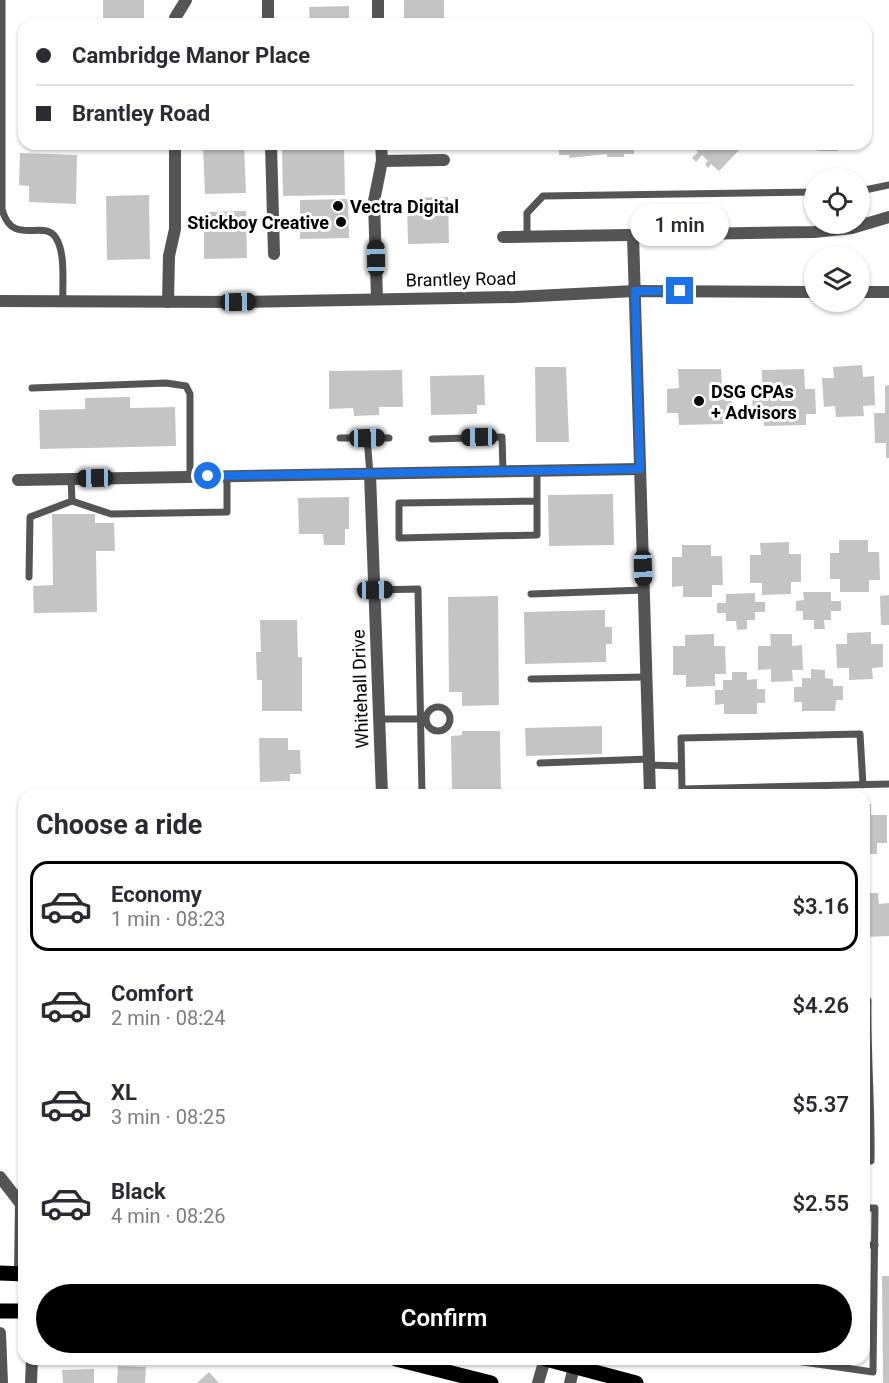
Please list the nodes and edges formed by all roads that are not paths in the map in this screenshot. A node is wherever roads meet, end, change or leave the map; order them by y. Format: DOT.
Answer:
graph roads {
  1 [pos="2,0"];
  2 [pos="175,0"];
  3 [pos="186,0"];
  4 [pos="268,0"];
  5 [pos="378,0"];
  6 [pos="176,18"];
  7 [pos="177,18"];
  8 [pos="268,18"];
  9 [pos="378,18"];
  10 [pos="176,150"];
  11 [pos="271,150"];
  12 [pos="381,150"];
  13 [pos="444,160"];
  14 [pos="382,161"];
  15 [pos="889,185"];
  16 [pos="870,189"];
  17 [pos="804,192"];
  18 [pos="889,217"];
  19 [pos="633,235"];
  20 [pos="527,236"];
  21 [pos="503,237"];
  22 [pos="274,254"];
  23 [pos="635,291"];
  24 [pos="804,292"];
  25 [pos="870,292"];
  26 [pos="889,292"];
  27 [pos="376,299"];
  28 [pos="0,302"];
  29 [pos="63,302"];
  30 [pos="168,302"];
  31 [pos="32,388"];
  32 [pos="340,438"];
  33 [pos="367,438"];
  34 [pos="389,438"];
  35 [pos="432,438"];
  36 [pos="640,469"];
  37 [pos="537,470"];
  38 [pos="502,471"];
  39 [pos="370,474"];
  40 [pos="227,475"];
  41 [pos="190,476"];
  42 [pos="71,478"];
  43 [pos="18,480"];
  44 [pos="72,501"];
  45 [pos="537,501"];
  46 [pos="30,577"];
  47 [pos="375,590"];
  48 [pos="644,590"];
  49 [pos="531,594"];
  50 [pos="647,676"];
  51 [pos="531,679"];
  52 [pos="379,719"];
  53 [pos="422,719"];
  54 [pos="649,762"];
  55 [pos="540,763"];
  56 [pos="681,766"];
  57 [pos="889,784"];
  58 [pos="863,785"];
  59 [pos="382,789"];
  60 [pos="422,789"];
  61 [pos="650,789"];
  62 [pos="870,1095"];
  63 [pos="870,1161"];
  64 [pos="0,1177"];
  65 [pos="18,1197"];
  66 [pos="870,1208"];
  67 [pos="870,1245"];
  68 [pos="875,1245"];
  69 [pos="0,1274"];
  70 [pos="18,1274"];
  71 [pos="0,1311"];
  72 [pos="18,1311"];
  73 [pos="0,1333"];
  74 [pos="32,1365"];
  75 [pos="420,1365"];
  76 [pos="544,1365"];
  77 [pos="574,1365"];
  78 [pos="581,1365"];
  79 [pos="824,1365"];
  80 [pos="2,1383"];
  81 [pos="31,1383"];
  82 [pos="491,1383"];
  83 [pos="538,1383"];
  84 [pos="570,1383"];
  85 [pos="636,1383"];
  1 -- 29 [label="lane"];
  2 -- 6 [label="street"];
  3 -- 7 [label="street"];
  4 -- 8 [label="street"];
  5 -- 9 [label="street"];
  10 -- 30 [label="street"];
  11 -- 22 [label="street"];
  12 -- 14 [label="street"];
  13 -- 14 [label="street"];
  14 -- 27 [label="street"];
  15 -- 16 [label="lane"];
  17 -- 20 [label="lane"];
  18 -- 19 [label="street"];
  19 -- 20 [label="street"];
  19 -- 23 [label="street"];
  20 -- 21 [label="street"];
  23 -- 24 [label="street, Brantley Road"];
  23 -- 27 [label="street, Brantley Road"];
  23 -- 36 [label="street"];
  25 -- 26 [label="street"];
  27 -- 30 [label="street, Brantley Road"];
  28 -- 29 [label="street, Brantley Road"];
  29 -- 30 [label="street, Brantley Road"];
  31 -- 41 [label="lane"];
  32 -- 33 [label="lane"];
  33 -- 34 [label="lane"];
  33 -- 39 [label="lane"];
  35 -- 38 [label="lane"];
  36 -- 37 [label="street"];
  36 -- 48 [label="street"];
  37 -- 38 [label="street"];
  37 -- 45 [label="lane"];
  38 -- 39 [label="street"];
  39 -- 40 [label="street"];
  39 -- 47 [label="street, Whitehall Drive"];
  40 -- 41 [label="street"];
  40 -- 44 [label="lane"];
  41 -- 42 [label="street"];
  42 -- 43 [label="street"];
  42 -- 44 [label="lane"];
  44 -- 46 [label="lane"];
  45 -- 45 [label="lane"];
  47 -- 52 [label="street, Whitehall Drive"];
  47 -- 53 [label="lane"];
  48 -- 49 [label="lane"];
  48 -- 50 [label="street"];
  50 -- 51 [label="lane"];
  50 -- 54 [label="street"];
  52 -- 53 [label="lane"];
  52 -- 59 [label="street, Whitehall Drive"];
  53 -- 60 [label="lane"];
  54 -- 55 [label="lane"];
  54 -- 56 [label="lane"];
  54 -- 61 [label="street"];
  56 -- 58 [label="lane"];
  56 -- 58 [label="lane"];
  57 -- 58 [label="lane"];
  62 -- 63 [label="lane"];
  64 -- 65 [label="street"];
  66 -- 68 [label="lane"];
  67 -- 68 [label="lane"];
  68 -- 79 [label="lane"];
  69 -- 70 [label="main road"];
  71 -- 72 [label="main road"];
  73 -- 80 [label="street"];
  74 -- 81 [label="street"];
  75 -- 82 [label="main road"];
  76 -- 83 [label="street"];
  77 -- 84 [label="street"];
  78 -- 85 [label="main road"];
}
